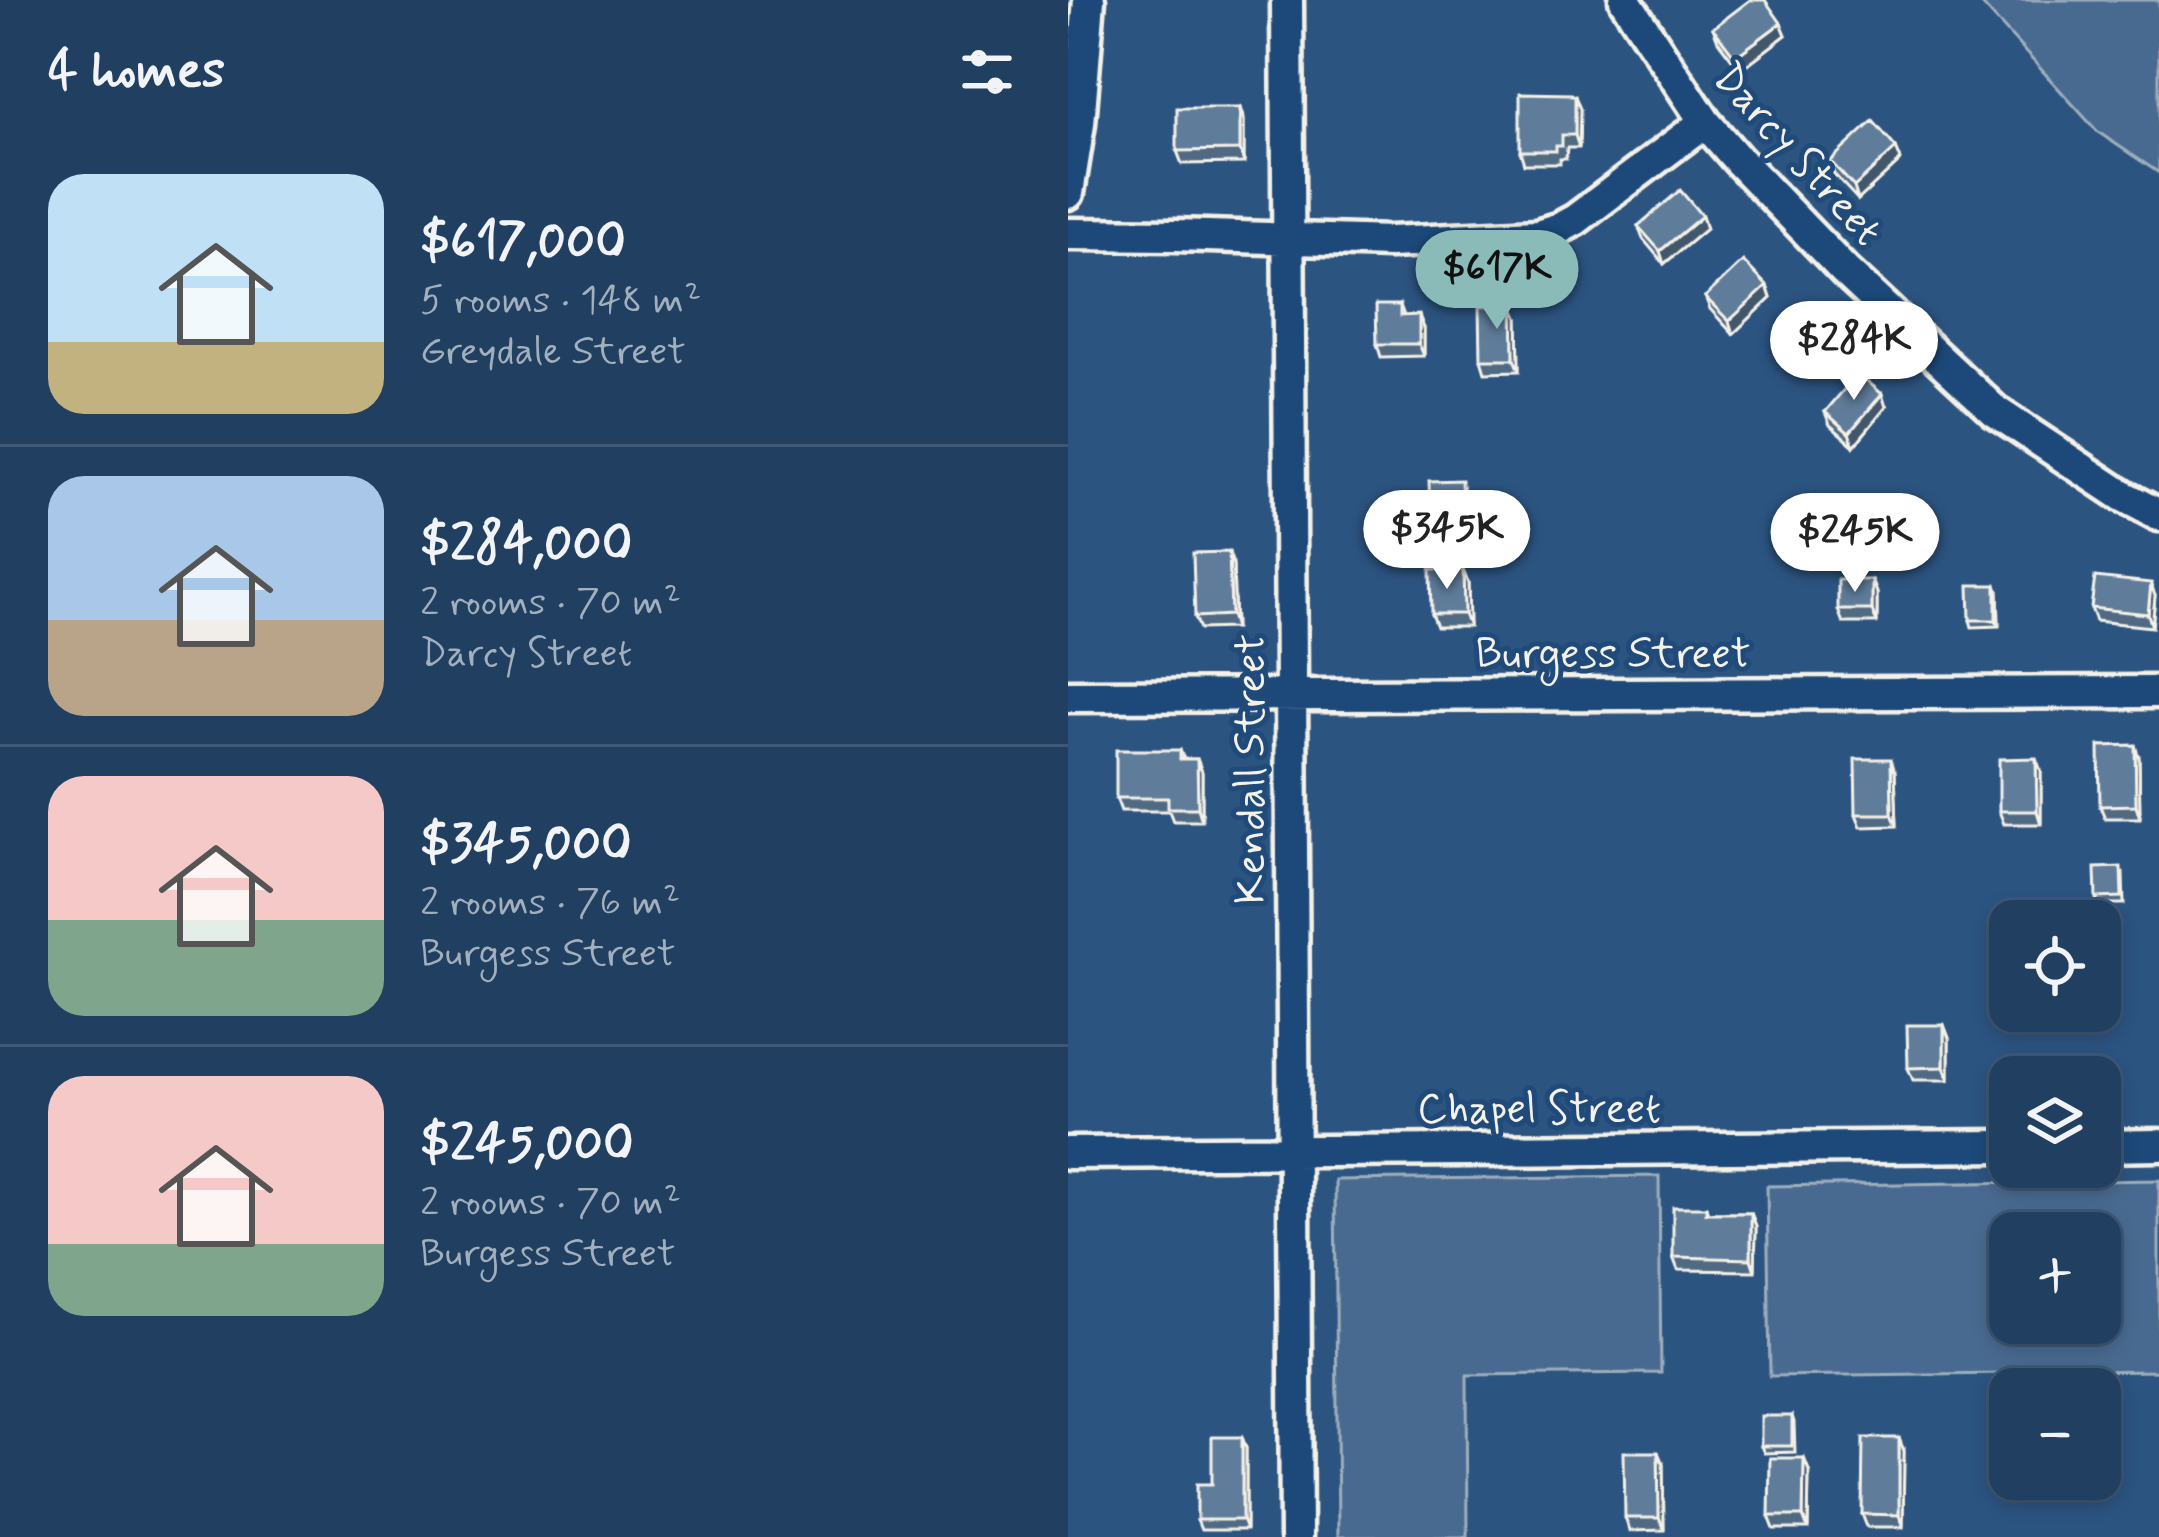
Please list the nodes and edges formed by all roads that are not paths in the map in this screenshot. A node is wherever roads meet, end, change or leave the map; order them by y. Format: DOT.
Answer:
graph roads {
  1 [pos="1089,0"];
  2 [pos="1287,0"];
  3 [pos="1625,0"];
  4 [pos="1705,122"];
  5 [pos="1068,193"];
  6 [pos="1068,235"];
  7 [pos="1288,239"];
  8 [pos="2159,515"];
  9 [pos="2159,692"];
  10 [pos="1290,695"];
  11 [pos="1068,697"];
  12 [pos="2159,1145"];
  13 [pos="1989,1146"];
  14 [pos="2121,1146"];
  15 [pos="1294,1151"];
  16 [pos="1068,1153"];
  17 [pos="1296,1537"];
  1 -- 5 [label="street"];
  2 -- 7 [label="street, Kendall Street"];
  3 -- 4 [label="street, Darcy Street"];
  4 -- 7 [label="street"];
  4 -- 8 [label="street, Darcy Street"];
  6 -- 7 [label="street"];
  7 -- 10 [label="street, Kendall Street"];
  9 -- 10 [label="street, Burgess Street"];
  10 -- 11 [label="street, Burgess Street"];
  10 -- 15 [label="street, Kendall Street"];
  12 -- 14 [label="street"];
  13 -- 15 [label="street, Chapel Street"];
  15 -- 16 [label="street, Chapel Street"];
  15 -- 17 [label="street, Kendall Street"];
}
